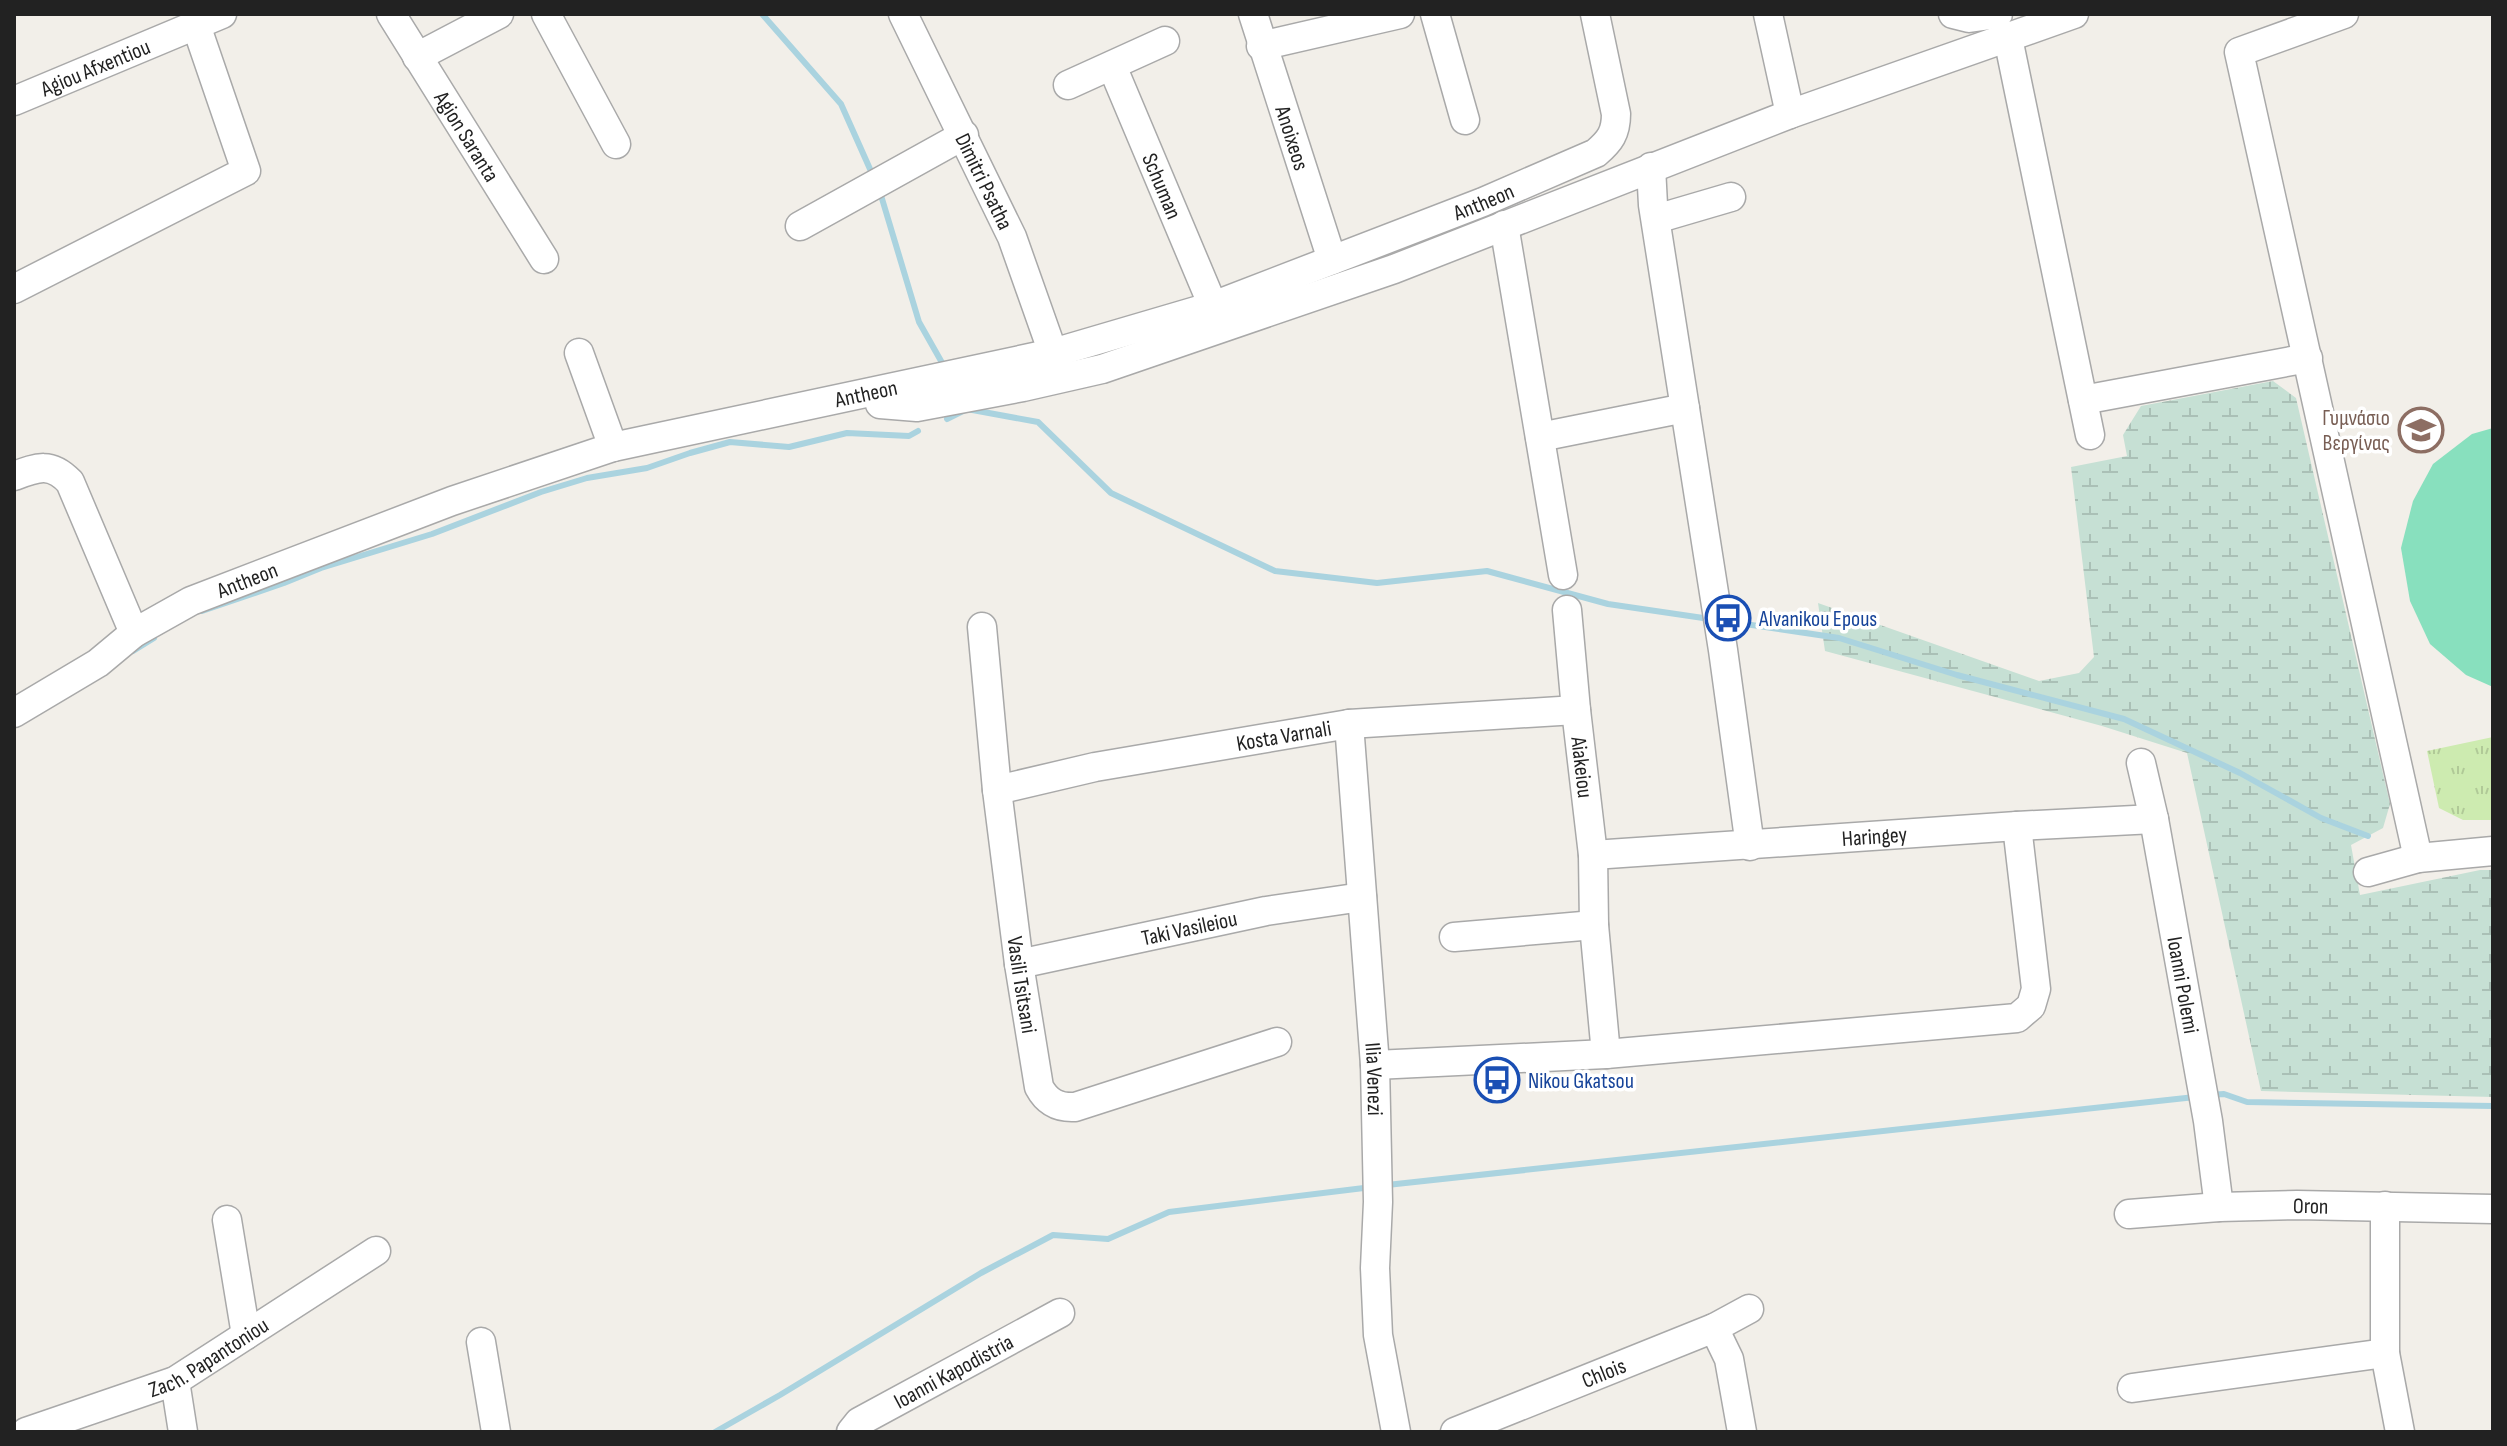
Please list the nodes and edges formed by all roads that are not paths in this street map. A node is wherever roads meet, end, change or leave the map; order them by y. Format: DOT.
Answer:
graph roads {
  1 [pos="391,14"];
  2 [pos="499,14"];
  3 [pos="546,14"];
  4 [pos="903,14"];
  5 [pos="1253,14"];
  6 [pos="1400,14"];
  7 [pos="1435,14"];
  8 [pos="1595,14"];
  9 [pos="1768,14"];
  10 [pos="1953,14"];
  11 [pos="2074,14"];
  12 [pos="2344,14"];
  13 [pos="209,19"];
  14 [pos="2003,26"];
  15 [pos="1165,41"];
  16 [pos="1261,46"];
  17 [pos="417,57"];
  18 [pos="1112,66"];
  19 [pos="1068,85"];
  20 [pos="14,101"];
  21 [pos="1790,114"];
  22 [pos="1465,120"];
  23 [pos="964,135"];
  24 [pos="616,144"];
  25 [pos="1651,167"];
  26 [pos="1731,197"];
  27 [pos="1656,219"];
  28 [pos="1504,225"];
  29 [pos="800,226"];
  30 [pos="544,259"];
  31 [pos="1332,260"];
  32 [pos="14,289"];
  33 [pos="1213,306"];
  34 [pos="579,353"];
  35 [pos="1053,353"];
  36 [pos="2308,358"];
  37 [pos="955,387"];
  38 [pos="2083,400"];
  39 [pos="880,404"];
  40 [pos="1685,408"];
  41 [pos="2090,435"];
  42 [pos="1540,437"];
  43 [pos="613,447"];
  44 [pos="14,476"];
  45 [pos="1563,575"];
  46 [pos="1567,610"];
  47 [pos="982,627"];
  48 [pos="134,633"];
  49 [pos="1576,710"];
  50 [pos="14,713"];
  51 [pos="1349,724"];
  52 [pos="2141,763"];
  53 [pos="997,790"];
  54 [pos="2154,819"];
  55 [pos="2017,826"];
  56 [pos="1750,846"];
  57 [pos="2493,851"];
  58 [pos="1593,855"];
  59 [pos="2418,858"];
  60 [pos="2368,872"];
  61 [pos="1362,897"];
  62 [pos="1594,925"];
  63 [pos="1454,937"];
  64 [pos="1019,964"];
  65 [pos="1277,1042"];
  66 [pos="1606,1054"];
  67 [pos="1375,1065"];
  68 [pos="2385,1206"];
  69 [pos="2219,1207"];
  70 [pos="2493,1209"];
  71 [pos="2129,1214"];
  72 [pos="227,1220"];
  73 [pos="376,1251"];
  74 [pos="1749,1309"];
  75 [pos="1060,1313"];
  76 [pos="1714,1328"];
  77 [pos="246,1335"];
  78 [pos="481,1342"];
  79 [pos="2385,1353"];
  80 [pos="175,1381"];
  81 [pos="2132,1388"];
  82 [pos="26,1432"];
  83 [pos="183,1432"];
  84 [pos="496,1432"];
  85 [pos="851,1432"];
  86 [pos="1396,1432"];
  87 [pos="1455,1432"];
  88 [pos="1742,1432"];
  89 [pos="2400,1432"];
  1 -- 17 [label="street, Agion Saranta"];
  2 -- 17 [label="street"];
  3 -- 24 [label="street"];
  4 -- 23 [label="street, Dimitri Psatha"];
  5 -- 16 [label="street, Anoixeos"];
  6 -- 16 [label="street"];
  7 -- 22 [label="street"];
  8 -- 31 [label="street, Antheon"];
  9 -- 21 [label="street"];
  10 -- 14 [label="street"];
  11 -- 14 [label="street"];
  12 -- 36 [label="street"];
  13 -- 20 [label="street, Agiou Afxentiou"];
  13 -- 32 [label="street"];
  14 -- 21 [label="street"];
  14 -- 38 [label="street"];
  15 -- 18 [label="street"];
  16 -- 31 [label="street, Anoixeos"];
  17 -- 30 [label="street, Agion Saranta"];
  18 -- 19 [label="street"];
  18 -- 33 [label="street, Schuman"];
  21 -- 25 [label="street"];
  23 -- 29 [label="street"];
  23 -- 35 [label="street, Dimitri Psatha"];
  25 -- 27 [label="street"];
  25 -- 28 [label="street"];
  26 -- 27 [label="street"];
  27 -- 40 [label="street"];
  28 -- 37 [label="street"];
  28 -- 42 [label="street"];
  31 -- 33 [label="street, Antheon"];
  33 -- 35 [label="street, Antheon"];
  34 -- 43 [label="street"];
  35 -- 37 [label="street, Antheon"];
  36 -- 38 [label="street"];
  36 -- 59 [label="street"];
  37 -- 39 [label="street"];
  37 -- 43 [label="street, Antheon"];
  38 -- 41 [label="street"];
  40 -- 42 [label="street"];
  40 -- 56 [label="street"];
  42 -- 45 [label="street"];
  43 -- 48 [label="street, Antheon"];
  44 -- 48 [label="street"];
  46 -- 49 [label="street, Aiakeiou"];
  47 -- 53 [label="street, Vasili Tsitsani"];
  48 -- 50 [label="street, Antheon"];
  49 -- 51 [label="street, Kosta Varnali"];
  49 -- 58 [label="street, Aiakeiou"];
  51 -- 53 [label="street, Kosta Varnali"];
  51 -- 61 [label="street, Ilia Venezi"];
  52 -- 54 [label="street, Ioanni Polemi"];
  53 -- 64 [label="street, Vasili Tsitsani"];
  54 -- 55 [label="street, Haringey"];
  54 -- 69 [label="street, Ioanni Polemi"];
  55 -- 56 [label="street, Haringey"];
  55 -- 66 [label="street"];
  56 -- 58 [label="street, Haringey"];
  57 -- 59 [label="street"];
  58 -- 62 [label="street, Aiakeiou"];
  59 -- 60 [label="street"];
  61 -- 64 [label="street, Taki Vasileiou"];
  61 -- 67 [label="street, Ilia Venezi"];
  62 -- 63 [label="street"];
  62 -- 66 [label="street, Aiakeiou"];
  64 -- 65 [label="street, Vasili Tsitsani"];
  66 -- 67 [label="street"];
  67 -- 86 [label="street, Ilia Venezi"];
  68 -- 69 [label="street, Oron"];
  68 -- 70 [label="street, Oron"];
  68 -- 79 [label="street"];
  69 -- 71 [label="street, Oron"];
  72 -- 77 [label="street"];
  73 -- 77 [label="street, Zach. Papantoniou"];
  74 -- 76 [label="street, Chlois"];
  75 -- 85 [label="street, Ioanni Kapodistria"];
  76 -- 87 [label="street, Chlois"];
  76 -- 88 [label="street"];
  77 -- 80 [label="street, Zach. Papantoniou"];
  78 -- 84 [label="street"];
  79 -- 81 [label="street"];
  79 -- 89 [label="street"];
  80 -- 82 [label="street, Zach. Papantoniou"];
  80 -- 83 [label="street"];
}
